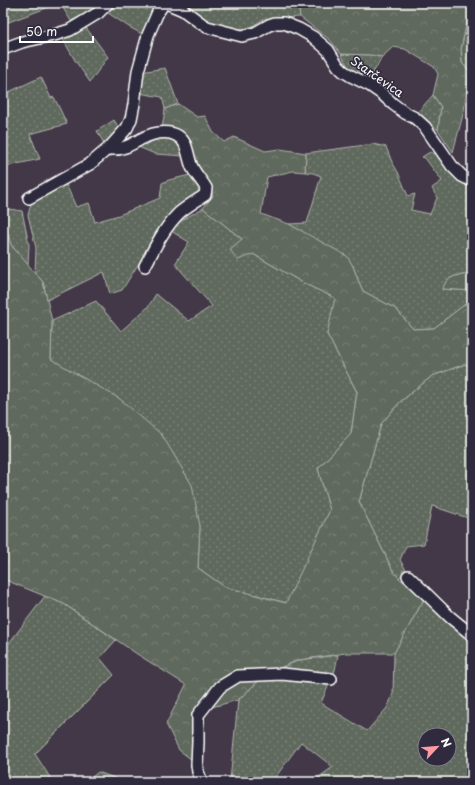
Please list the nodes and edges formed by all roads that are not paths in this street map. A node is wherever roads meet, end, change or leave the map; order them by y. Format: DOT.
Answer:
graph roads {
  1 [pos="108,3"];
  2 [pos="164,3"];
  3 [pos="168,3"];
  4 [pos="3,49"];
  5 [pos="110,147"];
  6 [pos="472,181"];
  7 [pos="29,198"];
  8 [pos="145,266"];
  9 [pos="408,576"];
  10 [pos="472,635"];
  11 [pos="331,679"];
  12 [pos="202,782"];
  1 -- 4 [label="street"];
  2 -- 5 [label="street"];
  3 -- 6 [label="street, Starčevica"];
  5 -- 7 [label="street"];
  5 -- 8 [label="street"];
  9 -- 10 [label="street"];
  11 -- 12 [label="street"];
}
